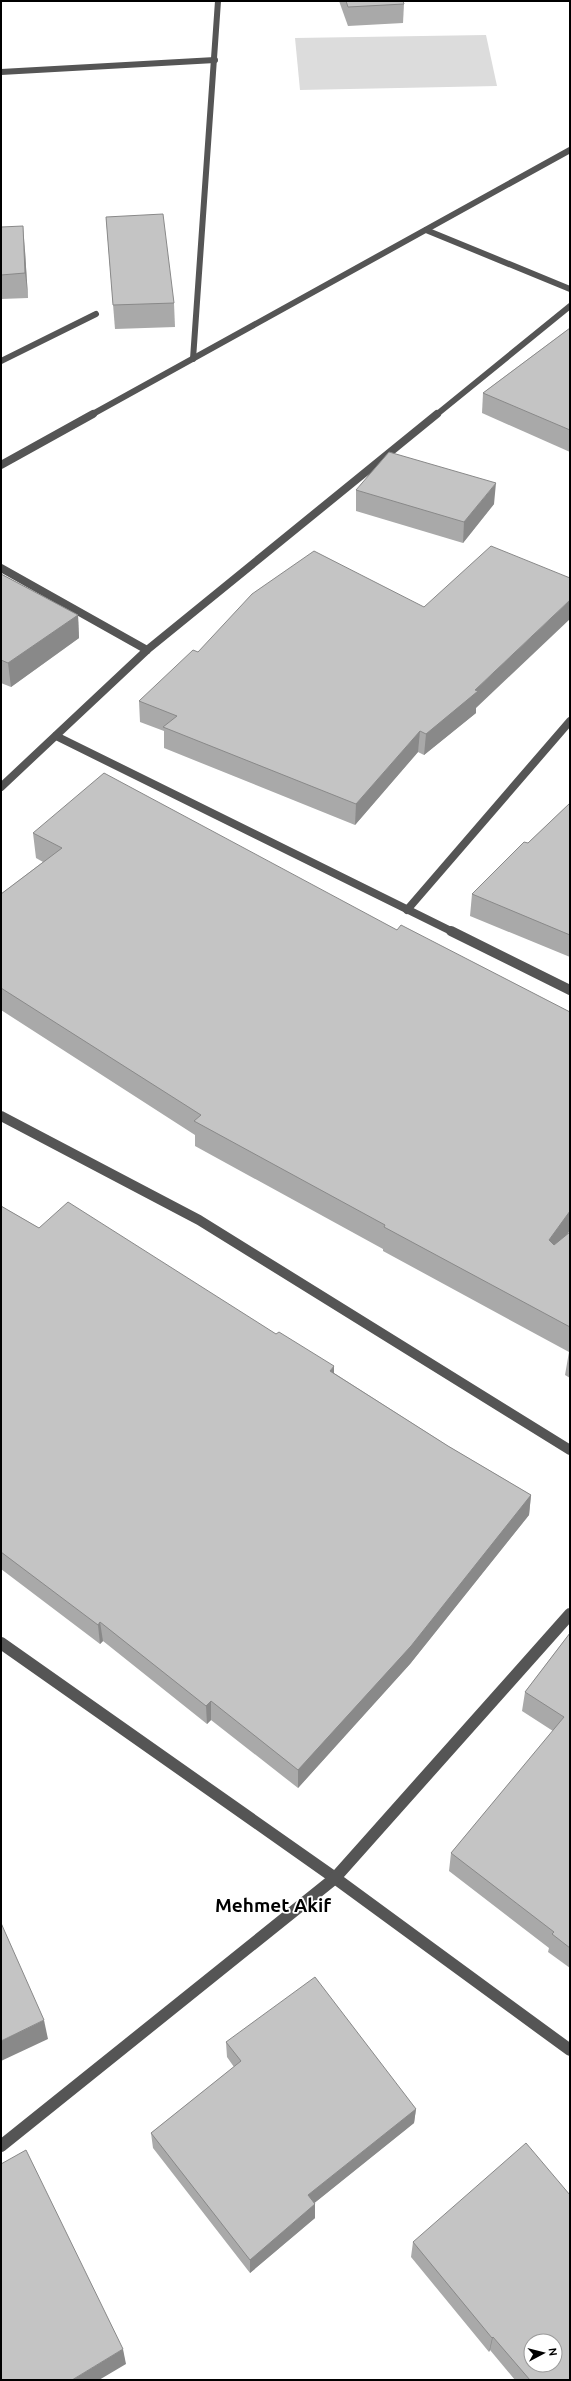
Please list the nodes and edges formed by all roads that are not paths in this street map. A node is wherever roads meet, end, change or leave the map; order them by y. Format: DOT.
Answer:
graph roads {
  1 [pos="218,1"];
  2 [pos="215,60"];
  3 [pos="1,72"];
  4 [pos="570,150"];
  5 [pos="426,230"];
  6 [pos="570,289"];
  7 [pos="570,306"];
  8 [pos="96,314"];
  9 [pos="193,359"];
  10 [pos="1,361"];
  11 [pos="1,464"];
  12 [pos="1,568"];
  13 [pos="147,650"];
  14 [pos="570,721"];
  15 [pos="56,736"];
  16 [pos="1,787"];
  17 [pos="406,910"];
  18 [pos="570,990"];
  19 [pos="1,1116"];
  20 [pos="570,1450"];
  21 [pos="570,1614"];
  22 [pos="1,1643"];
  23 [pos="335,1878"];
  24 [pos="570,2050"];
  25 [pos="1,2146"];
  1 -- 2 [label="street"];
  2 -- 3 [label="street"];
  2 -- 9 [label="street"];
  4 -- 5 [label="street"];
  5 -- 6 [label="street"];
  5 -- 9 [label="street"];
  7 -- 13 [label="street"];
  8 -- 10 [label="street"];
  9 -- 11 [label="street"];
  12 -- 13 [label="street"];
  13 -- 15 [label="street"];
  14 -- 17 [label="street"];
  15 -- 16 [label="street"];
  15 -- 17 [label="street"];
  17 -- 18 [label="street"];
  19 -- 20 [label="street"];
  21 -- 23 [label="street"];
  22 -- 23 [label="street"];
  23 -- 24 [label="street"];
  23 -- 25 [label="street"];
}
